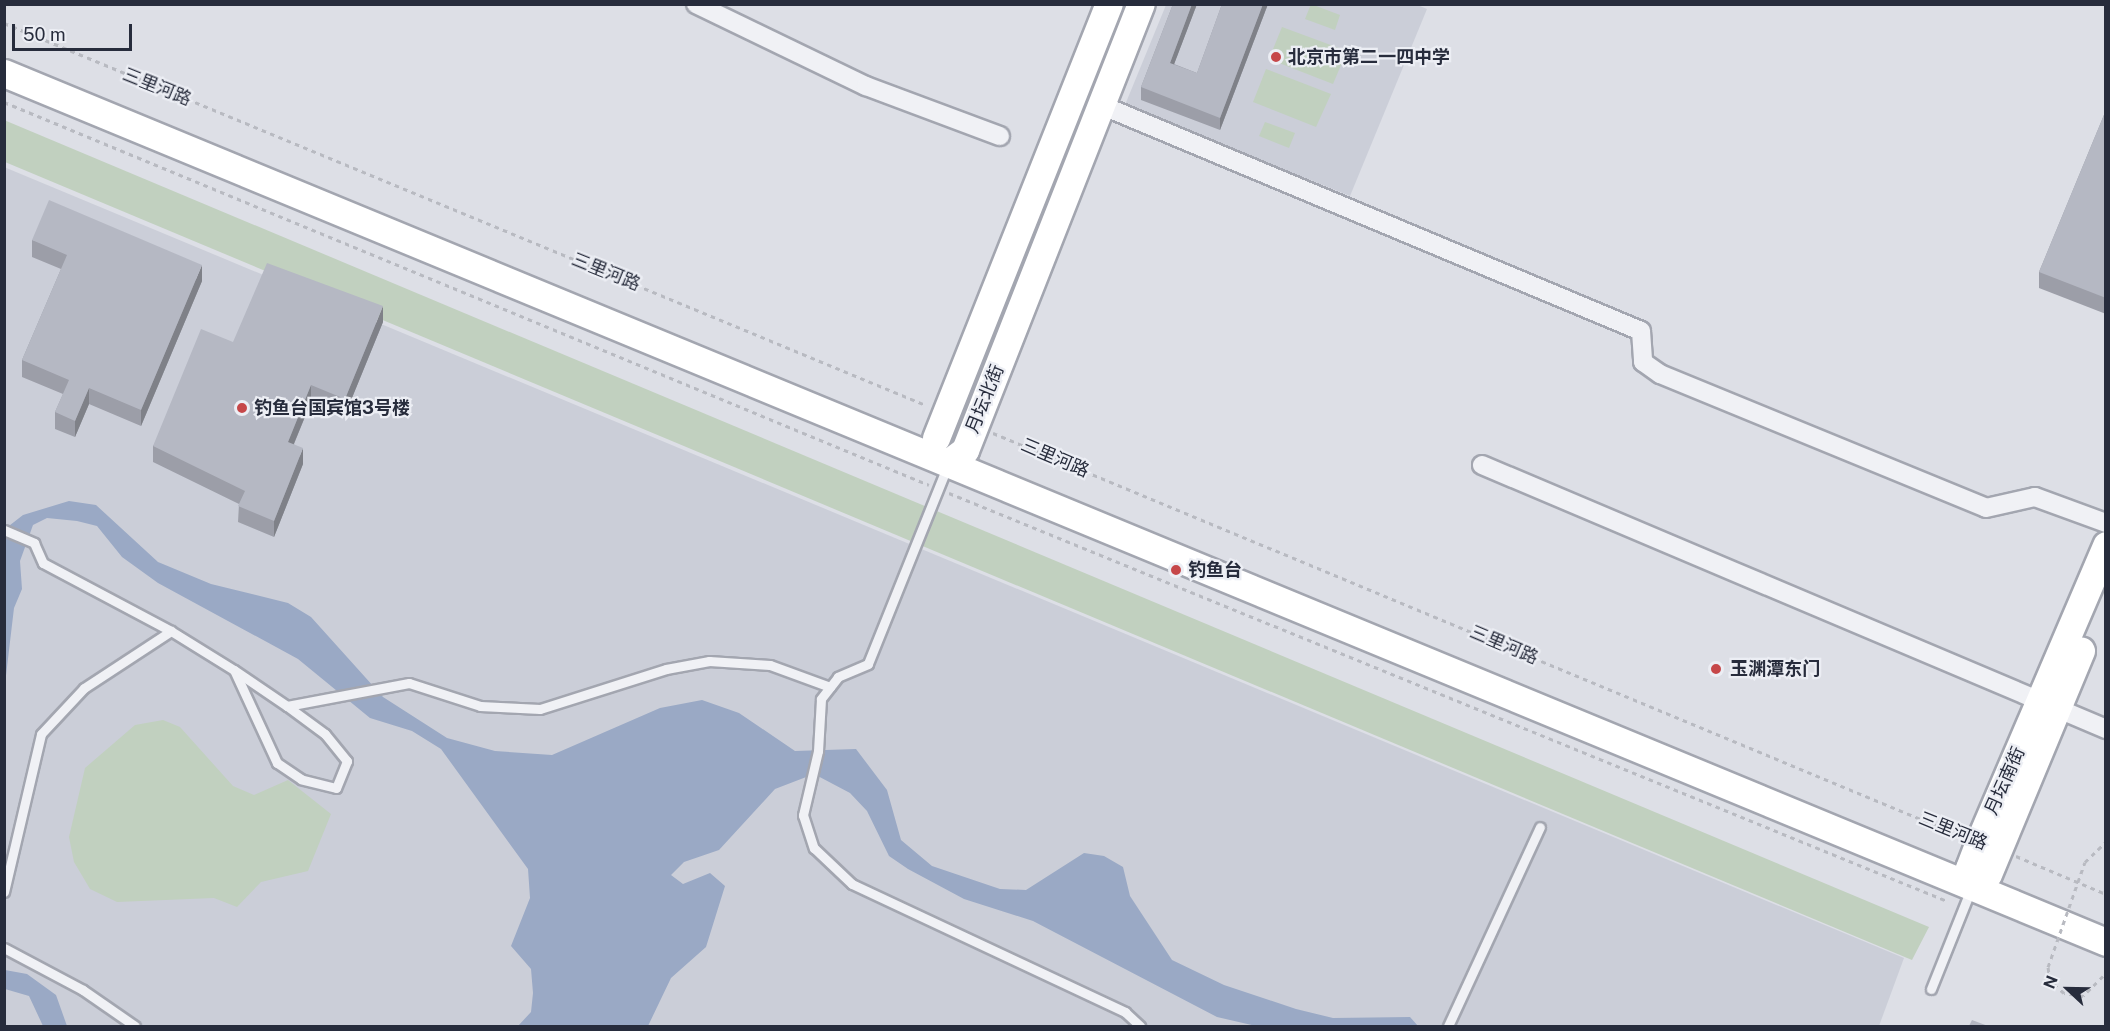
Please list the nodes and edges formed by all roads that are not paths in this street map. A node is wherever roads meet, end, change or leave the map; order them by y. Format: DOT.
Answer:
graph roads {
  1 [pos="696,4"];
  2 [pos="1109,4"];
  3 [pos="1141,4"];
  4 [pos="4,54"];
  5 [pos="4,73"];
  6 [pos="1101,105"];
  7 [pos="1000,136"];
  8 [pos="936,438"];
  9 [pos="957,456"];
  10 [pos="1482,465"];
  11 [pos="2106,523"];
  12 [pos="4,530"];
  13 [pos="2106,545"];
  14 [pos="2106,592"];
  15 [pos="171,631"];
  16 [pos="234,670"];
  17 [pos="830,687"];
  18 [pos="287,706"];
  19 [pos="2048,707"];
  20 [pos="2106,729"];
  21 [pos="1540,828"];
  22 [pos="1974,883"];
  23 [pos="4,892"];
  24 [pos="2106,923"];
  25 [pos="2106,942"];
  26 [pos="4,948"];
  27 [pos="1931,989"];
  28 [pos="135,1026"];
  29 [pos="1140,1026"];
  30 [pos="1448,1026"];
  1 -- 7 [label="street"];
  2 -- 8 [label="main road, 月坛北街"];
  3 -- 6 [label="main road, 月坛北街"];
  4 -- 8 [label="main road, 三里河路"];
  5 -- 9 [label="main road, 三里河路"];
  6 -- 9 [label="main road, 月坛北街"];
  6 -- 11 [label="street"];
  8 -- 9 [label="main road, 三里河路"];
  9 -- 17 [label="lane"];
  9 -- 22 [label="main road, 三里河路"];
  10 -- 19 [label="street"];
  12 -- 15 [label="lane"];
  13 -- 19 [label="main road, 月坛南街"];
  14 -- 19 [label="main road, 月坛南街"];
  15 -- 16 [label="lane"];
  15 -- 23 [label="lane"];
  16 -- 18 [label="lane"];
  16 -- 18 [label="lane"];
  17 -- 18 [label="lane"];
  17 -- 29 [label="lane"];
  19 -- 20 [label="street"];
  19 -- 22 [label="main road, 月坛南街"];
  21 -- 30 [label="lane"];
  22 -- 24 [label="main road, 三里河路"];
  22 -- 25 [label="main road, 三里河路"];
  22 -- 27 [label="lane"];
  26 -- 28 [label="lane"];
}
